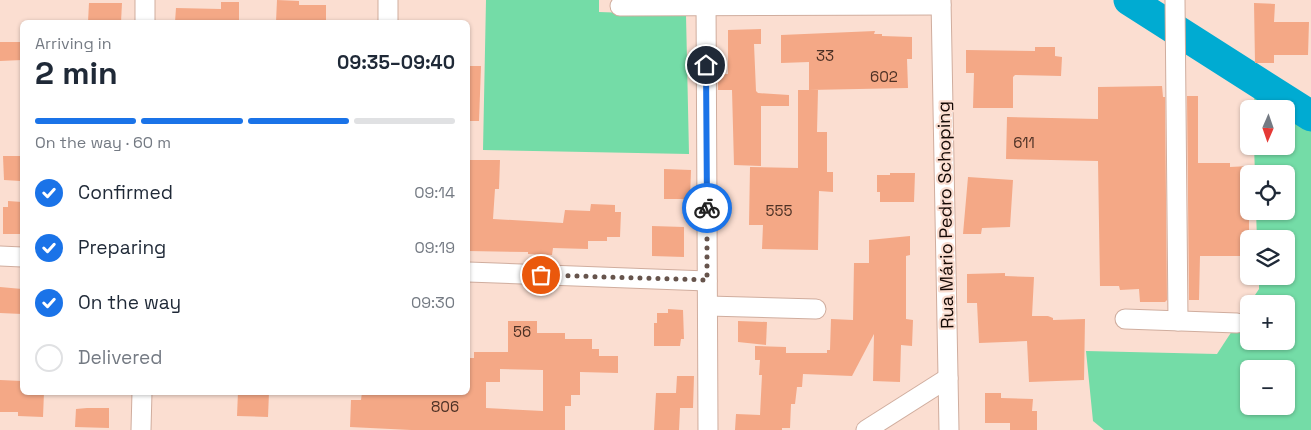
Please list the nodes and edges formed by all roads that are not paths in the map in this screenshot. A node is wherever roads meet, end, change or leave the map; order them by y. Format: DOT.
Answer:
graph roads {
  1 [pos="145,0"];
  2 [pos="388,0"];
  3 [pos="706,3"];
  4 [pos="941,3"];
  5 [pos="1175,4"];
  6 [pos="620,6"];
  7 [pos="145,20"];
  8 [pos="388,20"];
  9 [pos="0,256"];
  10 [pos="20,257"];
  11 [pos="470,272"];
  12 [pos="707,280"];
  13 [pos="708,306"];
  14 [pos="816,309"];
  15 [pos="1125,319"];
  16 [pos="1178,321"];
  17 [pos="1237,323"];
  18 [pos="948,378"];
  19 [pos="142,395"];
  20 [pos="141,430"];
  21 [pos="708,430"];
  22 [pos="866,430"];
  23 [pos="949,430"];
  1 -- 7 [label="street"];
  2 -- 8 [label="street"];
  3 -- 4 [label="street"];
  3 -- 6 [label="street"];
  3 -- 12 [label="street"];
  4 -- 18 [label="street, Rua Mário Pedro Schoping"];
  5 -- 16 [label="street"];
  9 -- 10 [label="street"];
  11 -- 12 [label="street"];
  12 -- 13 [label="street"];
  13 -- 14 [label="street"];
  13 -- 21 [label="street"];
  15 -- 16 [label="street"];
  16 -- 17 [label="street"];
  18 -- 22 [label="street"];
  18 -- 23 [label="street, Rua Mário Pedro Schoping"];
  19 -- 20 [label="street"];
}
